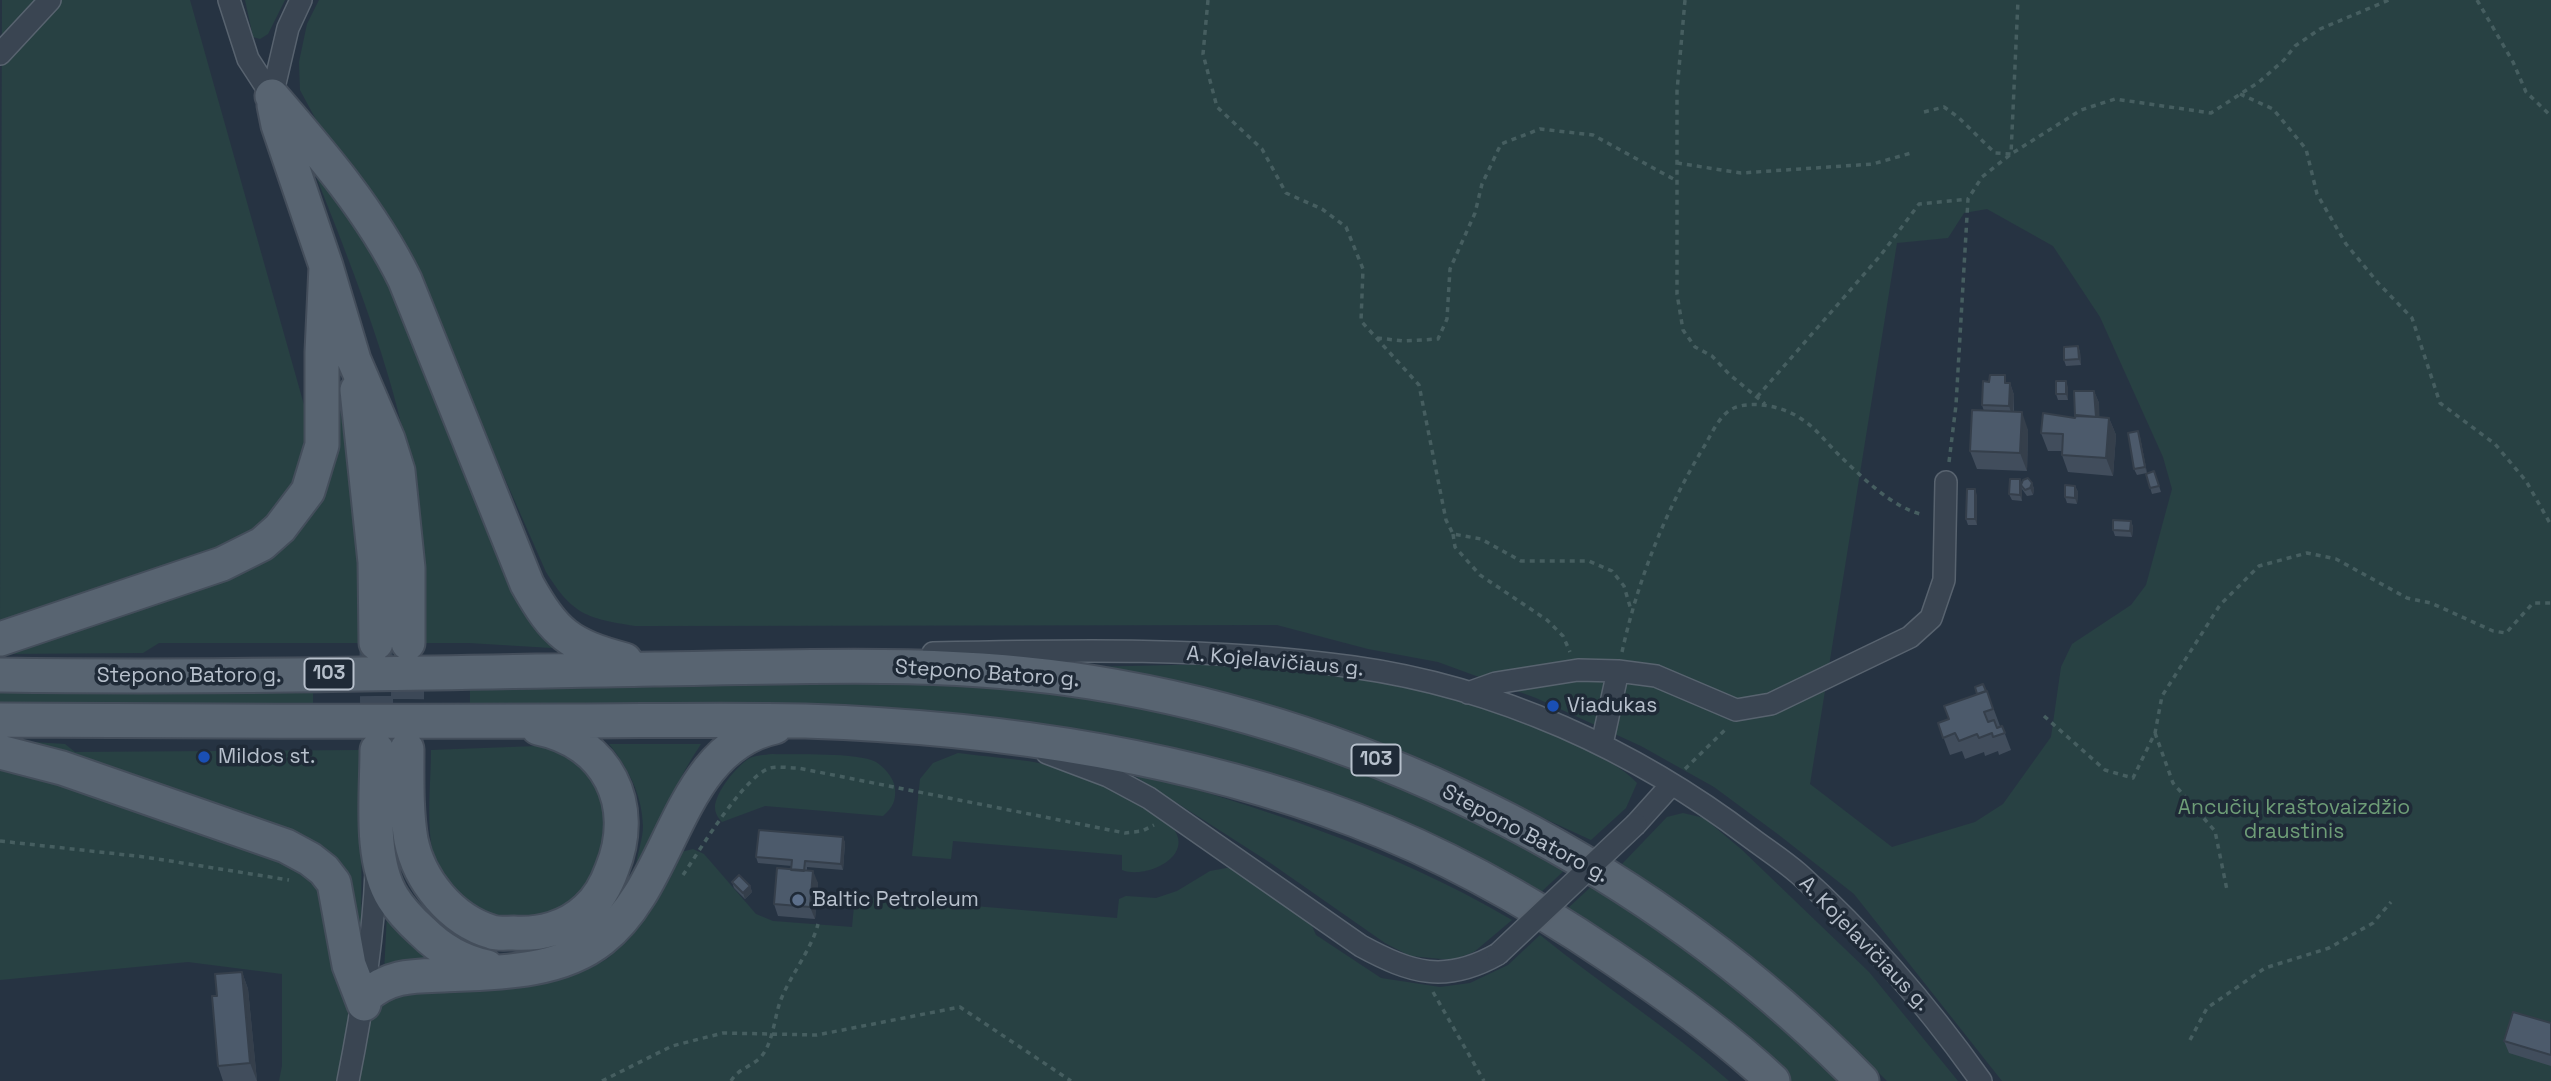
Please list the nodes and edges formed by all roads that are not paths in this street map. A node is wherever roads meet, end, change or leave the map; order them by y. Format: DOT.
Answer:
graph roads {
  1 [pos="50,0"];
  2 [pos="229,0"];
  3 [pos="300,0"];
  4 [pos="0,54"];
  5 [pos="272,96"];
  6 [pos="326,266"];
  7 [pos="1946,482"];
  8 [pos="0,639"];
  9 [pos="392,643"];
  10 [pos="801,665"];
  11 [pos="658,669"];
  12 [pos="1618,671"];
  13 [pos="0,675"];
  14 [pos="1468,693"];
  15 [pos="0,720"];
  16 [pos="501,721"];
  17 [pos="804,721"];
  18 [pos="1003,736"];
  19 [pos="1602,744"];
  20 [pos="0,752"];
  21 [pos="1672,784"];
  22 [pos="377,844"];
  23 [pos="505,971"];
  24 [pos="364,1000"];
  25 [pos="348,1081"];
  26 [pos="1773,1081"];
  27 [pos="1862,1081"];
  28 [pos="1981,1081"];
  1 -- 4 [label="street"];
  2 -- 5 [label="street"];
  3 -- 5 [label="street"];
  5 -- 6 [label="main road"];
  5 -- 11 [label="main road"];
  6 -- 8 [label="main road"];
  6 -- 9 [label="main road"];
  7 -- 12 [label="street"];
  10 -- 11 [label="main road, Stepono Batoro g. / 103"];
  10 -- 14 [label="street, A. Kojelavičiaus g."];
  10 -- 27 [label="main road, Stepono Batoro g. / 103"];
  11 -- 13 [label="main road, Stepono Batoro g. / 103"];
  12 -- 14 [label="street"];
  12 -- 19 [label="street"];
  14 -- 19 [label="street, A. Kojelavičiaus g."];
  15 -- 16 [label="main road, 103"];
  16 -- 17 [label="main road, 103"];
  16 -- 22 [label="main road"];
  17 -- 18 [label="main road, 103"];
  17 -- 23 [label="main road"];
  18 -- 21 [label="street, bridge"];
  18 -- 26 [label="main road, 103"];
  19 -- 21 [label="street, A. Kojelavičiaus g."];
  20 -- 24 [label="main road"];
  21 -- 28 [label="street, A. Kojelavičiaus g."];
  22 -- 23 [label="main road"];
  22 -- 24 [label="street"];
  23 -- 24 [label="main road"];
  24 -- 25 [label="street"];
}
